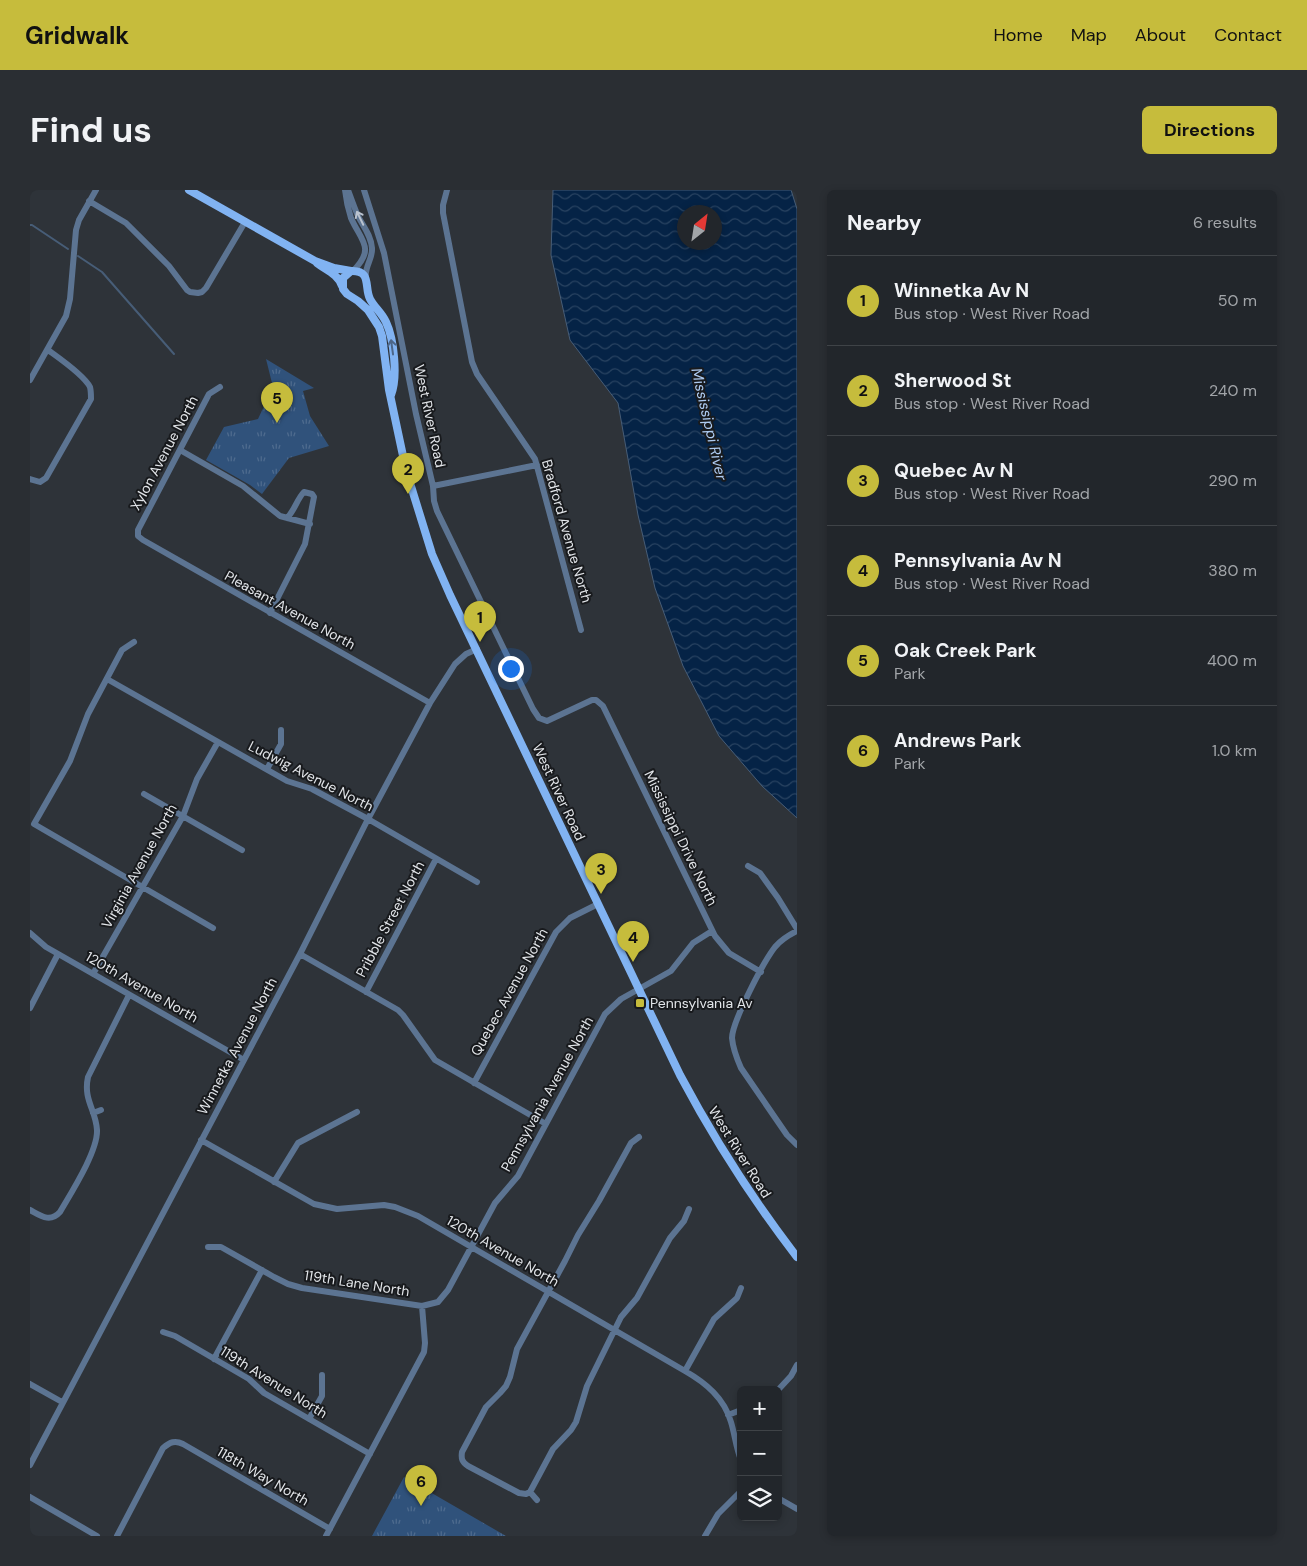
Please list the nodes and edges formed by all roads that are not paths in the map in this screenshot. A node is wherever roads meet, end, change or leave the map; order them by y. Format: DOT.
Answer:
graph roads {
  1 [pos="96,190"];
  2 [pos="190,190"];
  3 [pos="347,190"];
  4 [pos="364,190"];
  5 [pos="447,190"];
  6 [pos="89,201"];
  7 [pos="245,222"];
  8 [pos="316,261"];
  9 [pos="352,271"];
  10 [pos="367,279"];
  11 [pos="342,286"];
  12 [pos="367,288"];
  13 [pos="351,296"];
  14 [pos="48,350"];
  15 [pos="30,380"];
  16 [pos="220,387"];
  17 [pos="391,395"];
  18 [pos="180,450"];
  19 [pos="537,465"];
  20 [pos="30,479"];
  21 [pos="432,486"];
  22 [pos="287,518"];
  23 [pos="310,524"];
  24 [pos="138,536"];
  25 [pos="270,613"];
  26 [pos="581,630"];
  27 [pos="134,642"];
  28 [pos="477,649"];
  29 [pos="107,679"];
  30 [pos="596,700"];
  31 [pos="430,703"];
  32 [pos="281,730"];
  33 [pos="218,742"];
  34 [pos="267,769"];
  35 [pos="144,794"];
  36 [pos="183,816"];
  37 [pos="368,818"];
  38 [pos="242,850"];
  39 [pos="436,859"];
  40 [pos="748,866"];
  41 [pos="477,882"];
  42 [pos="142,888"];
  43 [pos="598,904"];
  44 [pos="212,928"];
  45 [pos="797,930"];
  46 [pos="30,932"];
  47 [pos="712,932"];
  48 [pos="58,954"];
  49 [pos="300,954"];
  50 [pos="761,972"];
  51 [pos="93,974"];
  52 [pos="639,989"];
  53 [pos="366,992"];
  54 [pos="129,995"];
  55 [pos="30,1008"];
  56 [pos="244,1060"];
  57 [pos="474,1083"];
  58 [pos="101,1110"];
  59 [pos="357,1112"];
  60 [pos="93,1113"];
  61 [pos="546,1124"];
  62 [pos="639,1138"];
  63 [pos="201,1140"];
  64 [pos="797,1145"];
  65 [pos="274,1182"];
  66 [pos="689,1209"];
  67 [pos="30,1210"];
  68 [pos="208,1247"];
  69 [pos="471,1247"];
  70 [pos="797,1257"];
  71 [pos="262,1270"];
  72 [pos="741,1288"];
  73 [pos="548,1292"];
  74 [pos="422,1306"];
  75 [pos="614,1330"];
  76 [pos="163,1332"];
  77 [pos="214,1359"];
  78 [pos="797,1365"];
  79 [pos="685,1371"];
  80 [pos="322,1375"];
  81 [pos="30,1384"];
  82 [pos="782,1386"];
  83 [pos="62,1402"];
  84 [pos="737,1412"];
  85 [pos="728,1415"];
  86 [pos="309,1419"];
  87 [pos="737,1446"];
  88 [pos="370,1454"];
  89 [pos="30,1465"];
  90 [pos="530,1492"];
  91 [pos="737,1495"];
  92 [pos="30,1497"];
  93 [pos="536,1500"];
  94 [pos="782,1500"];
  95 [pos="797,1509"];
  96 [pos="330,1529"];
  97 [pos="97,1536"];
  98 [pos="117,1536"];
  99 [pos="326,1536"];
  100 [pos="705,1536"];
  1 -- 6 [label="street"];
  2 -- 7 [label="main road"];
  3 -- 9 [label="street"];
  10 -- 3 [label="street, one-way"];
  4 -- 21 [label="street, West River Road"];
  5 -- 19 [label="street, Bradford Avenue North"];
  6 -- 7 [label="street"];
  6 -- 14 [label="street"];
  7 -- 8 [label="main road"];
  8 -- 9 [label="main road"];
  8 -- 11 [label="main road"];
  9 -- 10 [label="main road"];
  9 -- 11 [label="main road"];
  10 -- 12 [label="main road"];
  11 -- 13 [label="main road"];
  12 -- 13 [label="main road"];
  17 -- 12 [label="main road, West River Road, one-way"];
  13 -- 17 [label="main road, West River Road"];
  14 -- 15 [label="street"];
  14 -- 20 [label="street"];
  16 -- 18 [label="street, Xylon Avenue North"];
  17 -- 28 [label="main road, West River Road"];
  18 -- 22 [label="street"];
  18 -- 24 [label="street, Xylon Avenue North"];
  19 -- 21 [label="street"];
  19 -- 26 [label="street, Bradford Avenue North"];
  21 -- 30 [label="street, West River Road"];
  22 -- 23 [label="street"];
  22 -- 23 [label="street"];
  23 -- 25 [label="street"];
  24 -- 25 [label="street, Pleasant Avenue North"];
  25 -- 31 [label="street, Pleasant Avenue North"];
  27 -- 29 [label="street"];
  28 -- 31 [label="street, Winnetka Avenue North"];
  28 -- 43 [label="main road, West River Road"];
  29 -- 33 [label="street, Ludwig Avenue North"];
  29 -- 42 [label="street"];
  30 -- 47 [label="street, Mississippi Drive North"];
  31 -- 37 [label="street, Winnetka Avenue North"];
  32 -- 34 [label="street"];
  33 -- 34 [label="street, Ludwig Avenue North"];
  33 -- 36 [label="street, Virginia Avenue North"];
  34 -- 37 [label="street, Ludwig Avenue North"];
  35 -- 36 [label="street"];
  36 -- 38 [label="street"];
  36 -- 42 [label="street, Virginia Avenue North"];
  37 -- 39 [label="street, Ludwig Avenue North"];
  37 -- 49 [label="street, Winnetka Avenue North"];
  39 -- 41 [label="street, Ludwig Avenue North"];
  39 -- 53 [label="street, Pribble Street North"];
  40 -- 45 [label="street"];
  42 -- 44 [label="street"];
  42 -- 51 [label="street, Virginia Avenue North"];
  43 -- 52 [label="main road, West River Road"];
  43 -- 57 [label="street, Quebec Avenue North"];
  45 -- 50 [label="street"];
  46 -- 48 [label="street, 120th Avenue North"];
  47 -- 50 [label="street, Mississippi Drive North"];
  47 -- 52 [label="street, Pennsylvania Avenue North"];
  48 -- 51 [label="street, 120th Avenue North"];
  48 -- 55 [label="street"];
  49 -- 53 [label="street"];
  49 -- 56 [label="street, Winnetka Avenue North"];
  50 -- 64 [label="street"];
  51 -- 54 [label="street, 120th Avenue North"];
  52 -- 61 [label="street, Pennsylvania Avenue North"];
  52 -- 70 [label="main road, West River Road"];
  53 -- 57 [label="street"];
  54 -- 56 [label="street, 120th Avenue North"];
  54 -- 60 [label="street"];
  56 -- 63 [label="street, Winnetka Avenue North"];
  57 -- 61 [label="street"];
  58 -- 60 [label="street"];
  59 -- 65 [label="street"];
  60 -- 67 [label="street"];
  61 -- 69 [label="street, Pennsylvania Avenue North"];
  62 -- 73 [label="street"];
  63 -- 65 [label="street, 120th Avenue North"];
  63 -- 83 [label="street, Winnetka Avenue North"];
  65 -- 69 [label="street, 120th Avenue North"];
  66 -- 75 [label="street"];
  68 -- 71 [label="street, 119th Lane North"];
  69 -- 73 [label="street, 120th Avenue North"];
  69 -- 74 [label="street, Pennsylvania Avenue North"];
  71 -- 74 [label="street, 119th Lane North"];
  71 -- 77 [label="street"];
  72 -- 79 [label="street"];
  73 -- 75 [label="street, 120th Avenue North"];
  73 -- 90 [label="street"];
  74 -- 88 [label="street"];
  75 -- 79 [label="street, 120th Avenue North"];
  75 -- 90 [label="street"];
  76 -- 77 [label="street, 119th Avenue North"];
  77 -- 86 [label="street, 119th Avenue North"];
  78 -- 82 [label="street"];
  79 -- 85 [label="street, 120th Avenue North"];
  80 -- 86 [label="street"];
  81 -- 83 [label="street"];
  83 -- 89 [label="street, Winnetka Avenue North"];
  84 -- 85 [label="street"];
  85 -- 87 [label="street, 120th Avenue North"];
  86 -- 88 [label="street, 119th Avenue North"];
  88 -- 96 [label="street"];
  90 -- 93 [label="street"];
  91 -- 100 [label="street"];
  92 -- 97 [label="street"];
  94 -- 95 [label="street"];
  96 -- 98 [label="street, 118th Way North"];
  96 -- 99 [label="street"];
}
